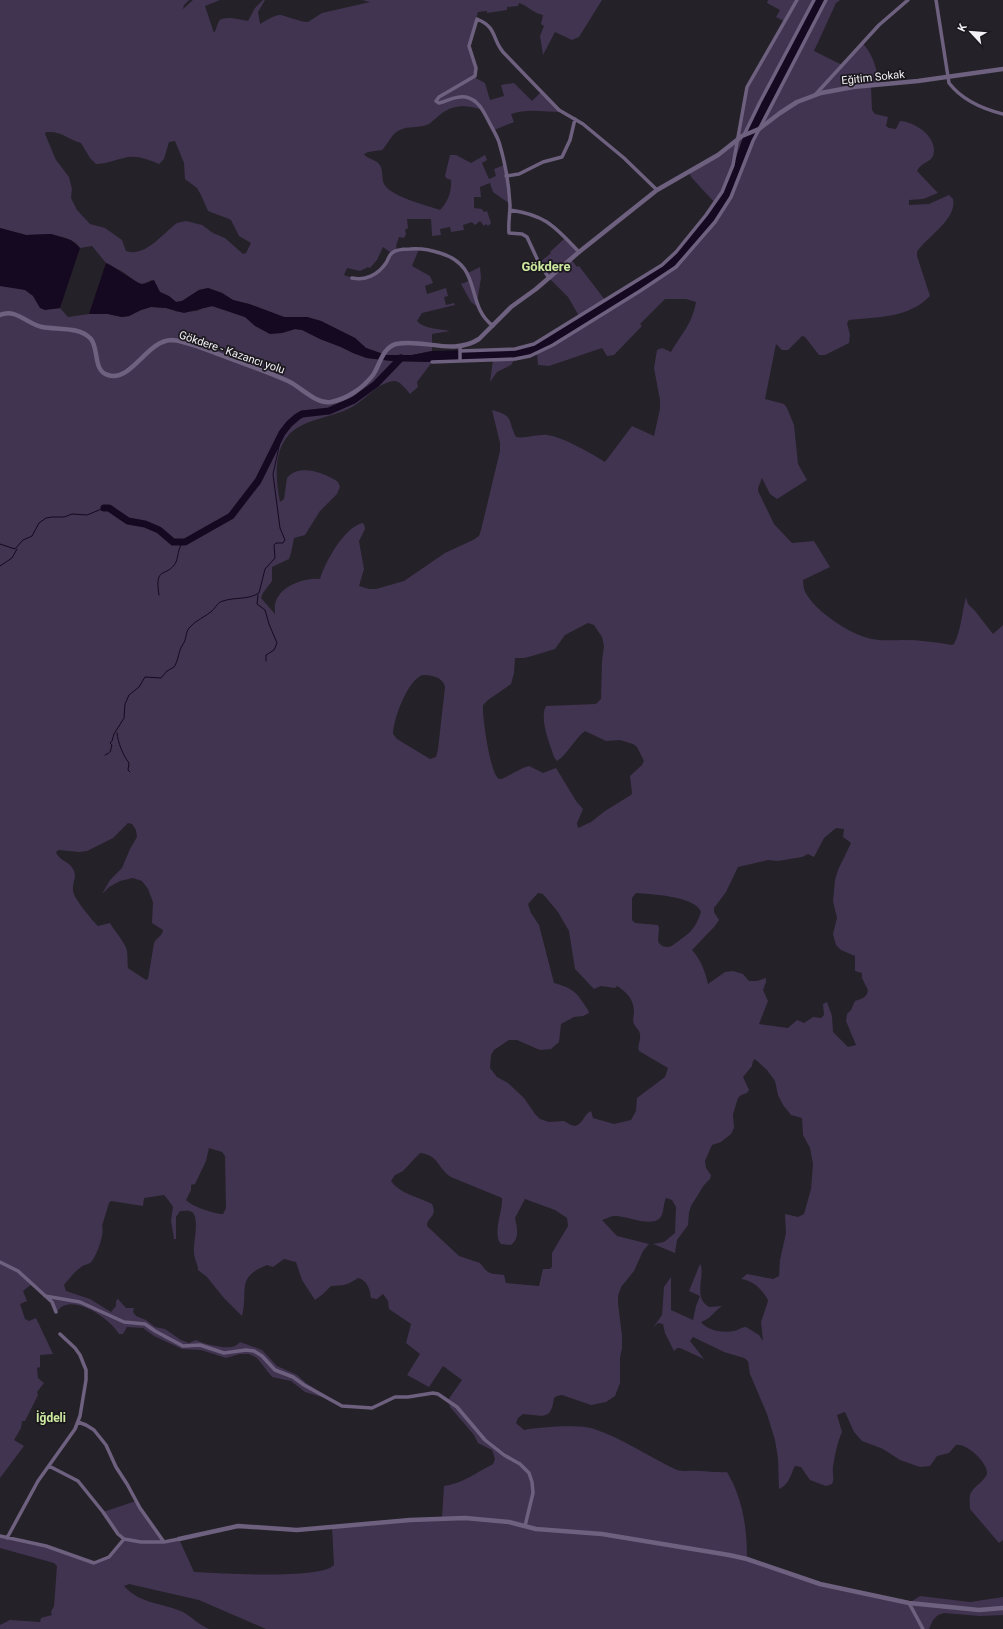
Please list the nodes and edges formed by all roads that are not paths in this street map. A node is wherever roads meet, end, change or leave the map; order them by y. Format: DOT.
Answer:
graph roads {
  1 [pos="797,0"];
  2 [pos="814,0"];
  3 [pos="826,0"];
  4 [pos="908,0"];
  5 [pos="936,0"];
  6 [pos="1003,69"];
  7 [pos="947,77"];
  8 [pos="814,96"];
  9 [pos="1003,114"];
  10 [pos="576,119"];
  11 [pos="757,130"];
  12 [pos="746,134"];
  13 [pos="737,141"];
  14 [pos="506,176"];
  15 [pos="657,190"];
  16 [pos="510,210"];
  17 [pos="578,252"];
  18 [pos="352,278"];
  19 [pos="549,278"];
  20 [pos="0,314"];
  21 [pos="493,326"];
  22 [pos="445,346"];
  23 [pos="460,350"];
  24 [pos="460,360"];
  25 [pos="432,362"];
  26 [pos="0,1262"];
  27 [pos="45,1296"];
  28 [pos="56,1312"];
  29 [pos="60,1334"];
  30 [pos="78,1422"];
  31 [pos="49,1466"];
  32 [pos="525,1526"];
  33 [pos="0,1536"];
  34 [pos="7,1538"];
  35 [pos="124,1539"];
  36 [pos="179,1539"];
  37 [pos="164,1542"];
  38 [pos="910,1603"];
  39 [pos="1003,1608"];
  40 [pos="923,1629"];
  1 -- 13 [label="street"];
  2 -- 12 [label="street"];
  3 -- 11 [label="street"];
  4 -- 8 [label="street"];
  5 -- 7 [label="street"];
  6 -- 7 [label="street, Eğitim Sokak"];
  7 -- 8 [label="street, Eğitim Sokak"];
  7 -- 9 [label="street"];
  8 -- 11 [label="street, Eğitim Sokak"];
  10 -- 14 [label="street"];
  10 -- 14 [label="street"];
  10 -- 15 [label="street"];
  11 -- 12 [label="street, Eğitim Sokak"];
  11 -- 24 [label="street"];
  12 -- 13 [label="street, Eğitim Sokak"];
  13 -- 15 [label="street, Eğitim Sokak"];
  13 -- 23 [label="street"];
  14 -- 16 [label="street"];
  15 -- 17 [label="street, Eğitim Sokak"];
  16 -- 17 [label="street"];
  16 -- 19 [label="street"];
  17 -- 19 [label="street, Eğitim Sokak"];
  18 -- 21 [label="street"];
  19 -- 21 [label="street, Eğitim Sokak"];
  20 -- 22 [label="street, Gökdere - Kazancı yolu"];
  21 -- 23 [label="street, Eğitim Sokak"];
  22 -- 23 [label="street, Eğitim Sokak"];
  23 -- 24 [label="street"];
  24 -- 25 [label="street"];
  26 -- 27 [label="street"];
  27 -- 28 [label="street"];
  27 -- 32 [label="street"];
  29 -- 30 [label="street"];
  30 -- 31 [label="street"];
  30 -- 37 [label="street"];
  31 -- 34 [label="street"];
  31 -- 35 [label="street"];
  32 -- 36 [label="street"];
  32 -- 38 [label="street"];
  33 -- 34 [label="street"];
  34 -- 35 [label="street"];
  35 -- 37 [label="street"];
  36 -- 37 [label="street"];
  38 -- 39 [label="street"];
  38 -- 40 [label="street"];
}
